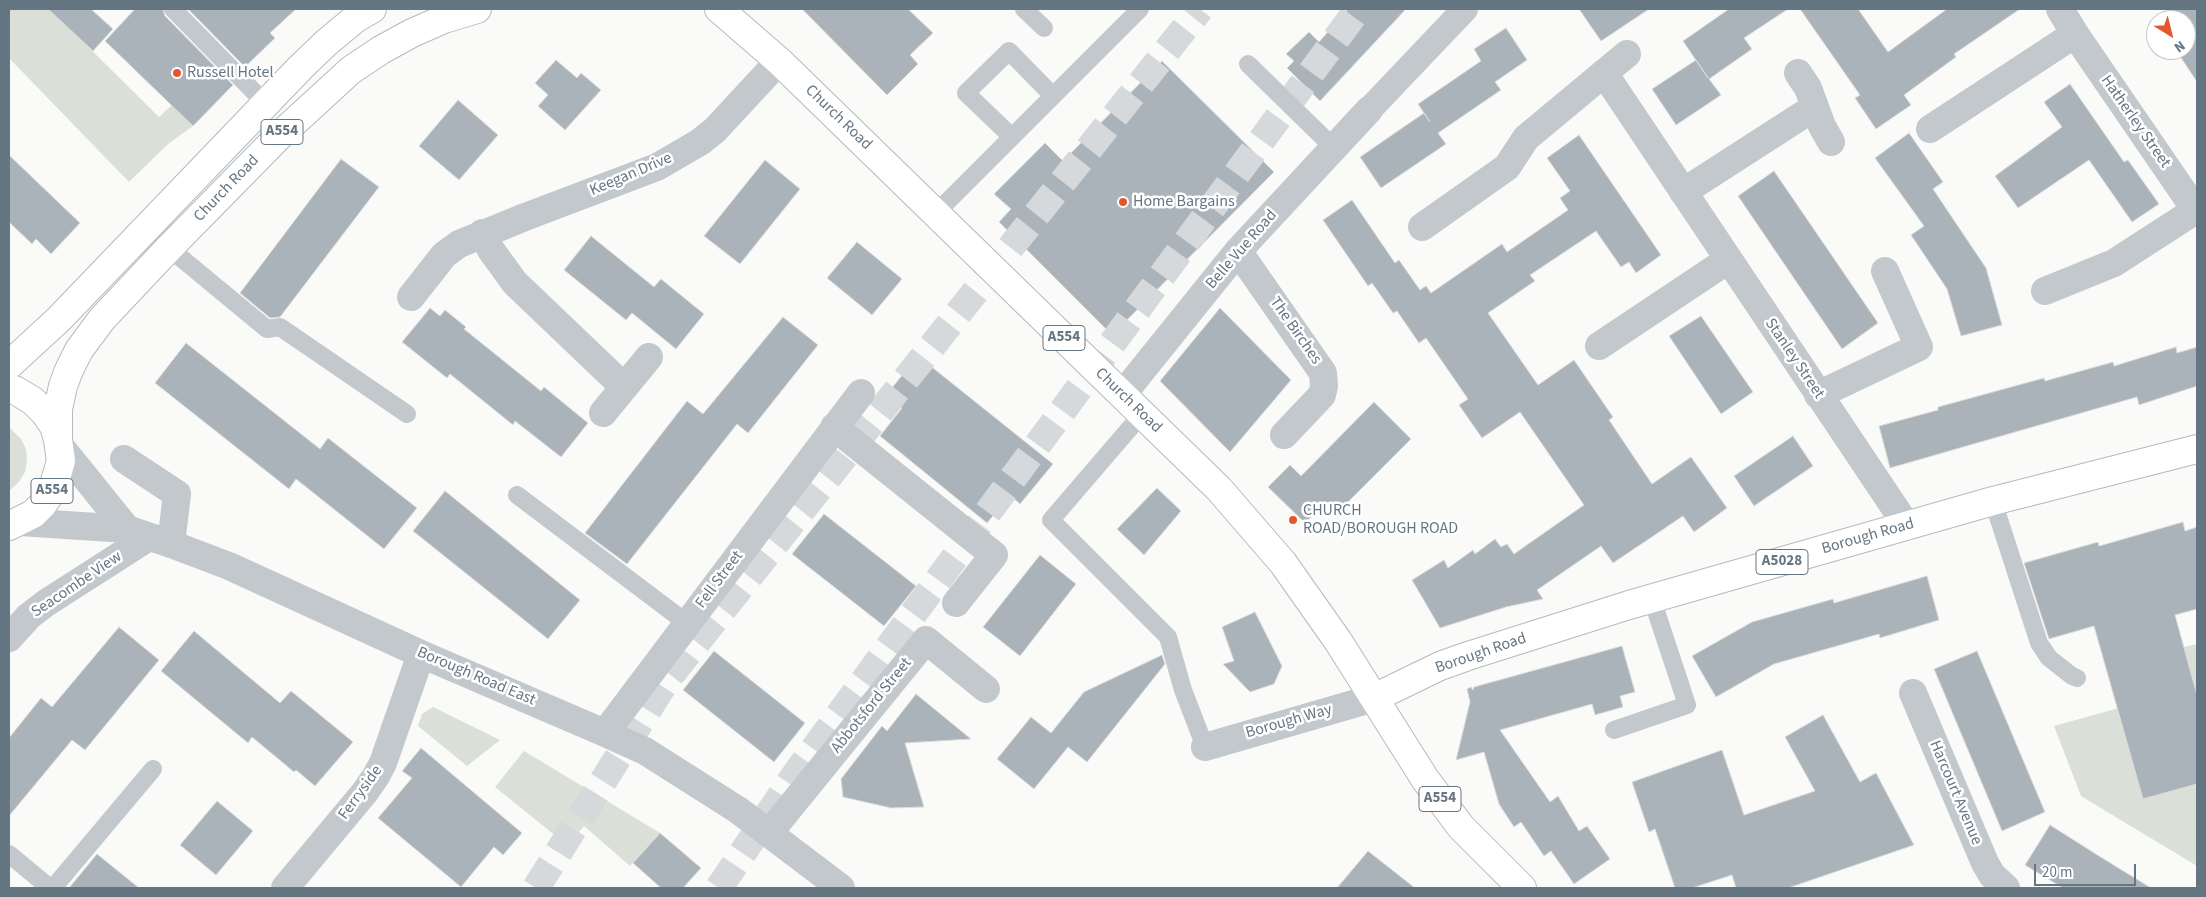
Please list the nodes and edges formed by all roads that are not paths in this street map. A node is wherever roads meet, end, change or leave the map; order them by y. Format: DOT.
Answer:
graph roads {
  1 [pos="173,9"];
  2 [pos="372,9"];
  3 [pos="477,9"];
  4 [pos="719,9"];
  5 [pos="1024,9"];
  6 [pos="1140,9"];
  7 [pos="1465,9"];
  8 [pos="2060,9"];
  9 [pos="442,14"];
  10 [pos="1044,28"];
  11 [pos="2075,34"];
  12 [pos="1628,54"];
  13 [pos="779,61"];
  14 [pos="1248,64"];
  15 [pos="1604,73"];
  16 [pos="1798,73"];
  17 [pos="1053,96"];
  18 [pos="266,104"];
  19 [pos="1815,107"];
  20 [pos="1369,110"];
  21 [pos="1930,129"];
  22 [pos="1012,137"];
  23 [pos="1830,142"];
  24 [pos="1334,148"];
  25 [pos="1683,192"];
  26 [pos="2197,211"];
  27 [pos="936,213"];
  28 [pos="1422,227"];
  29 [pos="482,233"];
  30 [pos="169,248"];
  31 [pos="1238,252"];
  32 [pos="1728,260"];
  33 [pos="1885,271"];
  34 [pos="2045,291"];
  35 [pos="411,297"];
  36 [pos="1599,346"];
  37 [pos="649,357"];
  38 [pos="9,365"];
  39 [pos="624,388"];
  40 [pos="9,389"];
  41 [pos="861,392"];
  42 [pos="1122,395"];
  43 [pos="1818,395"];
  44 [pos="603,413"];
  45 [pos="407,414"];
  46 [pos="1142,414"];
  47 [pos="834,427"];
  48 [pos="1284,435"];
  49 [pos="59,443"];
  50 [pos="2197,449"];
  51 [pos="124,458"];
  52 [pos="517,495"];
  53 [pos="1993,501"];
  54 [pos="13,526"];
  55 [pos="1907,526"];
  56 [pos="149,537"];
  57 [pos="1652,599"];
  58 [pos="956,603"];
  59 [pos="688,624"];
  60 [pos="9,638"];
  61 [pos="421,654"];
  62 [pos="2077,678"];
  63 [pos="986,690"];
  64 [pos="1913,693"];
  65 [pos="1374,698"];
  66 [pos="1614,730"];
  67 [pos="606,733"];
  68 [pos="1205,747"];
  69 [pos="153,768"];
  70 [pos="769,833"];
  71 [pos="9,854"];
  72 [pos="52,888"];
  73 [pos="285,888"];
  74 [pos="841,888"];
  75 [pos="1522,888"];
  76 [pos="2006,888"];
  1 -- 18 [label="lane"];
  2 -- 18 [label="main road, Church Road / A554"];
  3 -- 9 [label="main road, Church Road / A554"];
  4 -- 13 [label="main road, Church Road / A554"];
  5 -- 10 [label="lane"];
  6 -- 17 [label="lane"];
  7 -- 20 [label="street"];
  8 -- 11 [label="street, Hatherley Street"];
  9 -- 30 [label="main road, Church Road / A554"];
  11 -- 21 [label="street"];
  11 -- 26 [label="street, Hatherley Street"];
  12 -- 15 [label="street"];
  13 -- 27 [label="main road, Church Road / A554"];
  13 -- 29 [label="street, Keegan Drive"];
  14 -- 24 [label="lane"];
  15 -- 25 [label="street, Stanley Street"];
  15 -- 28 [label="street"];
  16 -- 19 [label="street"];
  17 -- 22 [label="lane"];
  17 -- 22 [label="lane"];
  18 -- 38 [label="main road, Church Road / A554"];
  19 -- 23 [label="street"];
  19 -- 25 [label="street"];
  20 -- 24 [label="street, Belle Vue Road"];
  22 -- 27 [label="lane"];
  24 -- 31 [label="street, Belle Vue Road"];
  25 -- 32 [label="street, Stanley Street"];
  26 -- 34 [label="street, Hatherley Street"];
  27 -- 42 [label="main road, Church Road / A554"];
  29 -- 35 [label="street, Keegan Drive"];
  29 -- 39 [label="street"];
  30 -- 45 [label="lane"];
  30 -- 49 [label="main road, Church Road / A554"];
  31 -- 42 [label="street, Belle Vue Road"];
  31 -- 48 [label="street, The Birches"];
  32 -- 36 [label="street"];
  32 -- 43 [label="street, Stanley Street"];
  33 -- 43 [label="street"];
  37 -- 39 [label="street"];
  39 -- 44 [label="street"];
  40 -- 49 [label="main road, A554"];
  41 -- 47 [label="street, Fell Street"];
  42 -- 46 [label="main road, Church Road / A554"];
  43 -- 55 [label="street, Stanley Street"];
  46 -- 65 [label="main road, Church Road / A554"];
  46 -- 68 [label="lane"];
  47 -- 58 [label="street"];
  47 -- 59 [label="street, Fell Street"];
  49 -- 54 [label="main road, A554"];
  49 -- 56 [label="street"];
  50 -- 53 [label="main road, Borough Road / A5028"];
  51 -- 56 [label="street"];
  52 -- 59 [label="lane"];
  53 -- 55 [label="main road, Borough Road / A5028"];
  53 -- 62 [label="lane"];
  54 -- 56 [label="street, Borough Road East"];
  55 -- 57 [label="main road, Borough Road / A5028"];
  56 -- 60 [label="street, Seacombe View"];
  56 -- 61 [label="street, Borough Road East"];
  57 -- 65 [label="main road, Borough Road / A5028"];
  57 -- 66 [label="lane"];
  59 -- 67 [label="street, Fell Street"];
  61 -- 67 [label="street, Borough Road East"];
  61 -- 73 [label="street, Ferryside"];
  63 -- 70 [label="street, Abbotsford Street"];
  64 -- 76 [label="street, Harcourt Avenue"];
  65 -- 68 [label="street, Borough Way"];
  65 -- 75 [label="main road, A554"];
  67 -- 70 [label="street, Borough Road East"];
  69 -- 72 [label="lane"];
  70 -- 74 [label="street, Borough Road East"];
  71 -- 72 [label="lane"];
}
